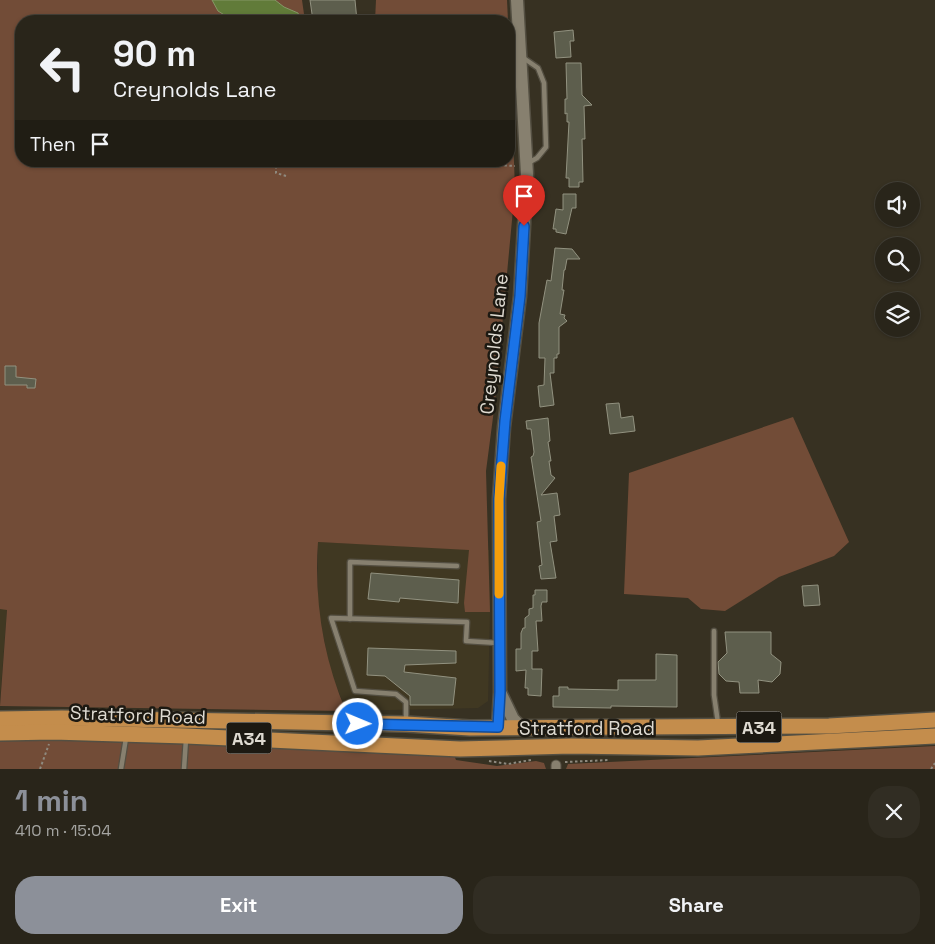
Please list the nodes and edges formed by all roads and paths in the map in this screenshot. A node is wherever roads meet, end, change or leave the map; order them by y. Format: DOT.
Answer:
graph roads {
  1 [pos="517,0"];
  2 [pos="520,56"];
  3 [pos="515,165"];
  4 [pos="527,165"];
  5 [pos="276,167"];
  6 [pos="286,176"];
  7 [pos="457,566"];
  8 [pos="350,619"];
  9 [pos="714,631"];
  10 [pos="499,643"];
  11 [pos="500,692"];
  12 [pos="0,719"];
  13 [pos="935,720"];
  14 [pos="406,724"];
  15 [pos="521,727"];
  16 [pos="718,727"];
  17 [pos="53,732"];
  18 [pos="0,733"];
  19 [pos="126,734"];
  20 [pos="186,736"];
  21 [pos="935,736"];
  22 [pos="498,738"];
  23 [pos="935,763"];
  24 [pos="40,769"];
  25 [pos="121,769"];
  26 [pos="184,769"];
  27 [pos="931,769"];
  1 -- 2 [label="street, Creynolds Lane"];
  2 -- 4 [label="street, Creynolds Lane"];
  2 -- 4 [label="lane"];
  3 -- 4 [label="path"];
  4 -- 10 [label="street, Creynolds Lane"];
  5 -- 6 [label="path"];
  7 -- 8 [label="lane"];
  8 -- 10 [label="lane"];
  8 -- 14 [label="lane"];
  9 -- 16 [label="lane"];
  10 -- 11 [label="street, Creynolds Lane"];
  11 -- 15 [label="street, Creynolds Lane"];
  11 -- 22 [label="street, Creynolds Lane"];
  12 -- 14 [label="highway, Stratford Road / A34"];
  13 -- 16 [label="highway, Stratford Road / A34"];
  14 -- 22 [label="highway, Stratford Road / A34"];
  15 -- 16 [label="highway, Stratford Road / A34"];
  15 -- 22 [label="highway, Stratford Road / A34"];
  17 -- 18 [label="highway, Stratford Road / A34"];
  17 -- 19 [label="highway, Stratford Road / A34"];
  17 -- 24 [label="path"];
  19 -- 20 [label="highway, Stratford Road / A34"];
  19 -- 25 [label="lane"];
  20 -- 22 [label="highway, Stratford Road / A34"];
  20 -- 26 [label="lane"];
  21 -- 22 [label="highway, Stratford Road / A34"];
  23 -- 27 [label="path"];
}
